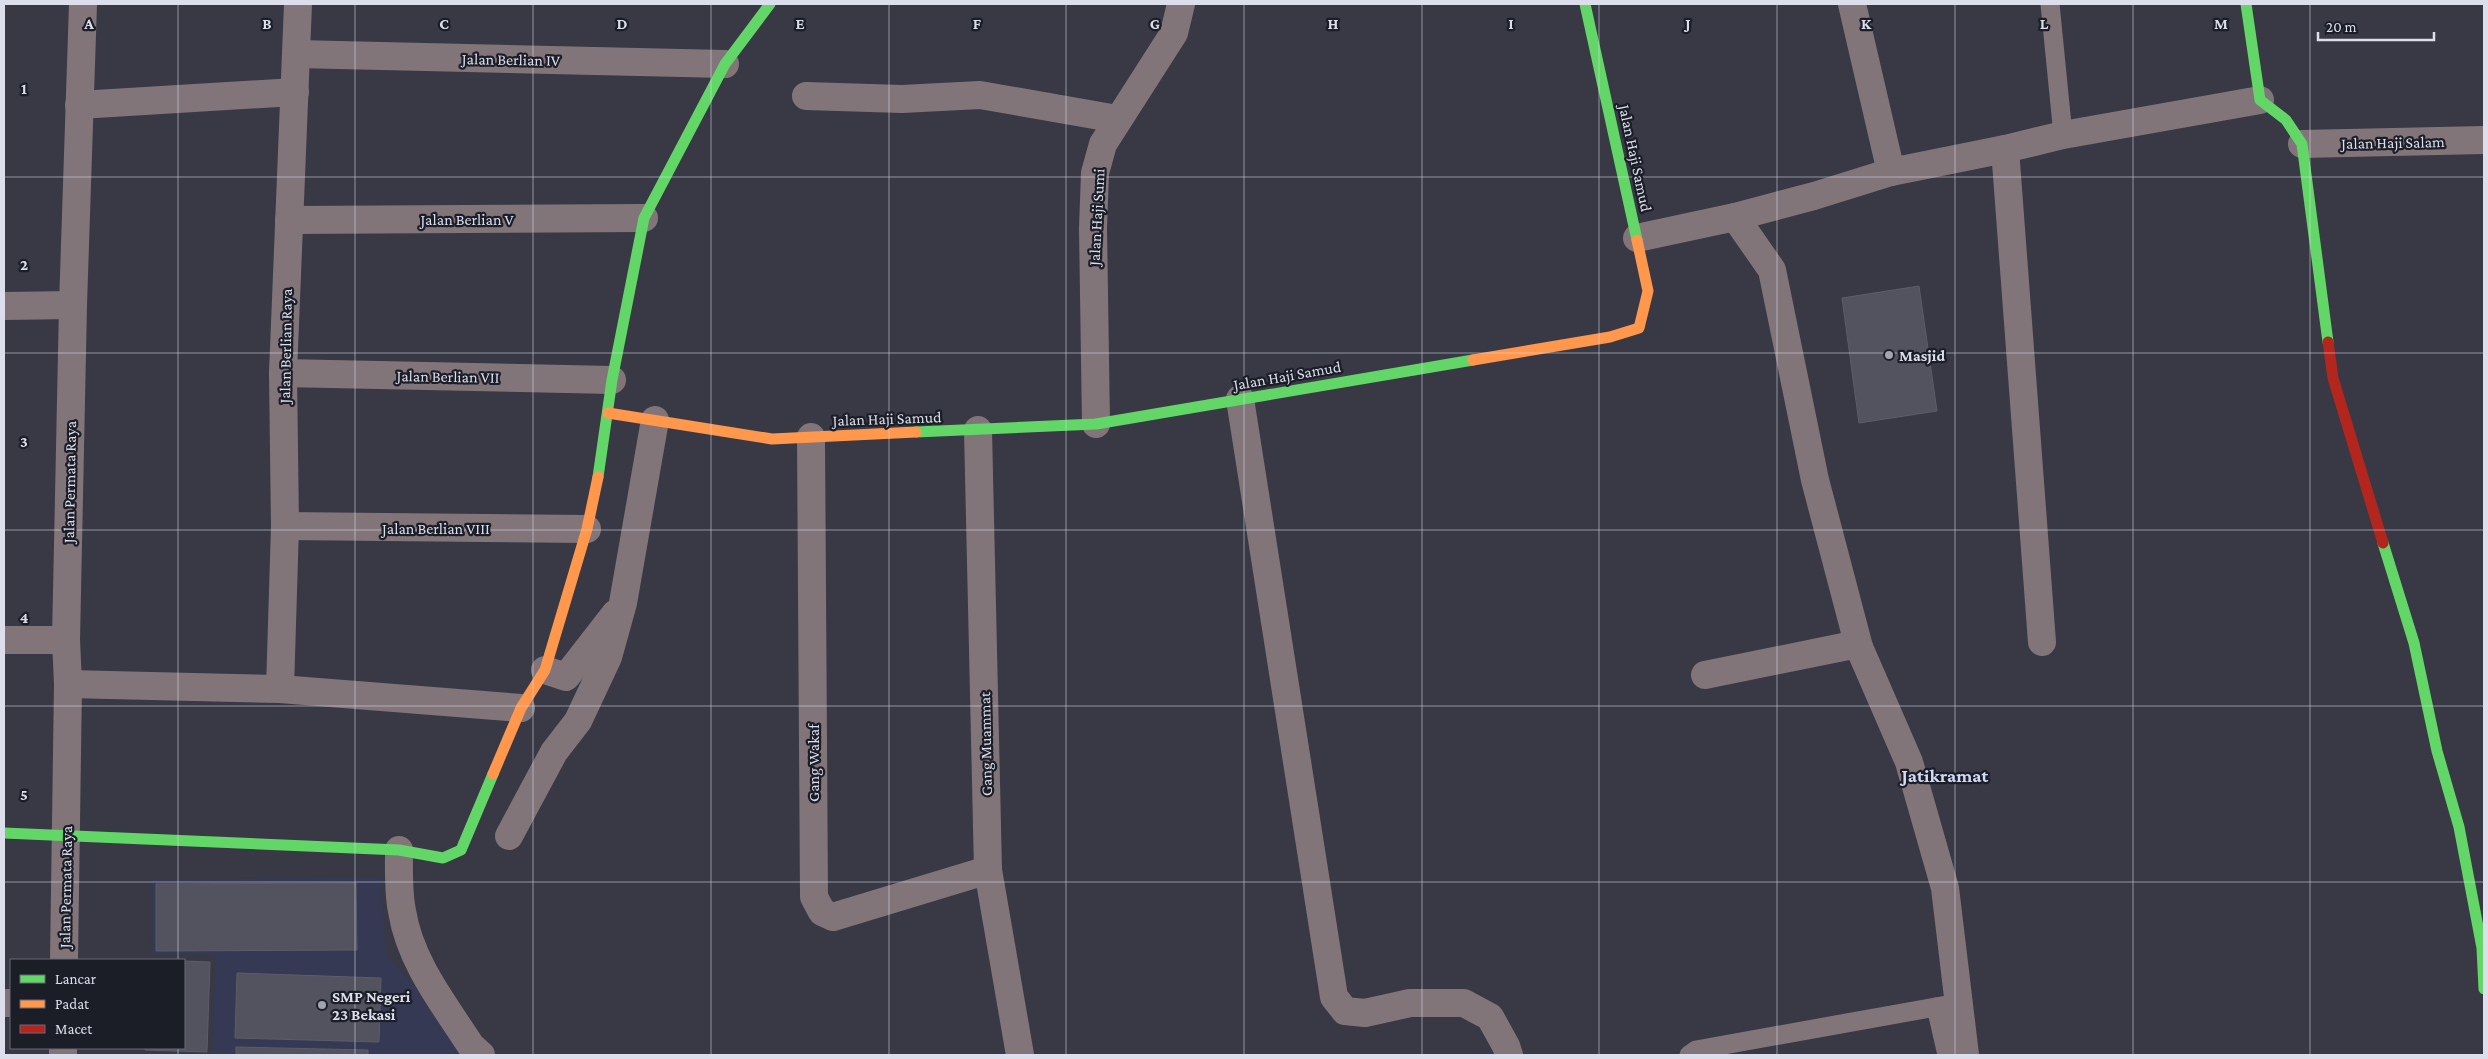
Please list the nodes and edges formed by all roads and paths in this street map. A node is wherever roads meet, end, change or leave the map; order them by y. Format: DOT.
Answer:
graph roads {
  1 [pos="83,4"];
  2 [pos="298,4"];
  3 [pos="770,4"];
  4 [pos="1181,4"];
  5 [pos="1585,4"];
  6 [pos="1852,4"];
  7 [pos="2050,4"];
  8 [pos="2246,4"];
  9 [pos="296,54"];
  10 [pos="725,64"];
  11 [pos="295,92"];
  12 [pos="806,96"];
  13 [pos="2260,100"];
  14 [pos="79,105"];
  15 [pos="1117,120"];
  16 [pos="2063,135"];
  17 [pos="2484,140"];
  18 [pos="2302,144"];
  19 [pos="2005,149"];
  20 [pos="1891,172"];
  21 [pos="1734,217"];
  22 [pos="644,218"];
  23 [pos="289,220"];
  24 [pos="1637,238"];
  25 [pos="73,305"];
  26 [pos="4,306"];
  27 [pos="283,373"];
  28 [pos="612,380"];
  29 [pos="1240,399"];
  30 [pos="608,413"];
  31 [pos="655,420"];
  32 [pos="1096,424"];
  33 [pos="978,430"];
  34 [pos="811,438"];
  35 [pos="285,526"];
  36 [pos="587,529"];
  37 [pos="623,603"];
  38 [pos="4,640"];
  39 [pos="66,640"];
  40 [pos="2042,642"];
  41 [pos="1859,647"];
  42 [pos="545,670"];
  43 [pos="1705,674"];
  44 [pos="68,684"];
  45 [pos="280,689"];
  46 [pos="522,708"];
  47 [pos="4,832"];
  48 [pos="66,835"];
  49 [pos="509,836"];
  50 [pos="399,850"];
  51 [pos="988,870"];
  52 [pos="64,959"];
  53 [pos="2484,989"];
  54 [pos="1947,1005"];
  55 [pos="481,1055"];
  56 [pos="1020,1055"];
  57 [pos="1509,1055"];
  58 [pos="1689,1055"];
  59 [pos="1947,1055"];
  60 [pos="1965,1055"];
  1 -- 14 [label="street, Jalan Permata Raya"];
  2 -- 9 [label="street, Jalan Berlian Raya"];
  3 -- 10 [label="street"];
  4 -- 15 [label="street, Jalan Haji Sumi"];
  5 -- 24 [label="street, Jalan Haji Samud"];
  6 -- 20 [label="street"];
  7 -- 16 [label="lane"];
  8 -- 13 [label="street"];
  9 -- 10 [label="street, Jalan Berlian IV"];
  9 -- 11 [label="street, Jalan Berlian Raya"];
  10 -- 22 [label="street"];
  11 -- 14 [label="street"];
  11 -- 23 [label="street, Jalan Berlian Raya"];
  12 -- 15 [label="street"];
  13 -- 16 [label="street"];
  13 -- 18 [label="street"];
  14 -- 25 [label="street, Jalan Permata Raya"];
  15 -- 32 [label="street, Jalan Haji Sumi"];
  16 -- 19 [label="street"];
  17 -- 18 [label="street, Jalan Haji Salam"];
  18 -- 53 [label="street"];
  19 -- 20 [label="street"];
  19 -- 40 [label="street"];
  20 -- 21 [label="street"];
  21 -- 24 [label="street"];
  21 -- 41 [label="street"];
  22 -- 23 [label="street, Jalan Berlian V"];
  22 -- 28 [label="street"];
  23 -- 27 [label="street, Jalan Berlian Raya"];
  24 -- 29 [label="street, Jalan Haji Samud"];
  25 -- 26 [label="street"];
  25 -- 39 [label="street, Jalan Permata Raya"];
  27 -- 28 [label="street, Jalan Berlian VII"];
  27 -- 35 [label="street, Jalan Berlian Raya"];
  28 -- 30 [label="street"];
  29 -- 32 [label="street, Jalan Haji Samud"];
  29 -- 57 [label="street"];
  30 -- 31 [label="street, Jalan Haji Samud"];
  30 -- 36 [label="street"];
  31 -- 34 [label="street, Jalan Haji Samud"];
  31 -- 37 [label="street"];
  32 -- 33 [label="street, Jalan Haji Samud"];
  33 -- 34 [label="street, Jalan Haji Samud"];
  33 -- 51 [label="street, Gang Muammat"];
  34 -- 51 [label="street, Gang Wakaf"];
  35 -- 36 [label="street, Jalan Berlian VIII"];
  35 -- 45 [label="street, Jalan Berlian Raya"];
  36 -- 42 [label="street"];
  37 -- 42 [label="street"];
  37 -- 49 [label="street"];
  38 -- 39 [label="street"];
  39 -- 44 [label="street, Jalan Permata Raya"];
  41 -- 43 [label="street"];
  41 -- 54 [label="street"];
  42 -- 46 [label="street"];
  44 -- 45 [label="street"];
  44 -- 48 [label="street, Jalan Permata Raya"];
  45 -- 46 [label="street"];
  46 -- 50 [label="street"];
  47 -- 48 [label="street"];
  48 -- 50 [label="street"];
  48 -- 52 [label="street, Jalan Permata Raya"];
  50 -- 55 [label="street"];
  51 -- 56 [label="street, Gang Muammat"];
  54 -- 58 [label="lane"];
  54 -- 59 [label="lane"];
  54 -- 60 [label="street"];
}
